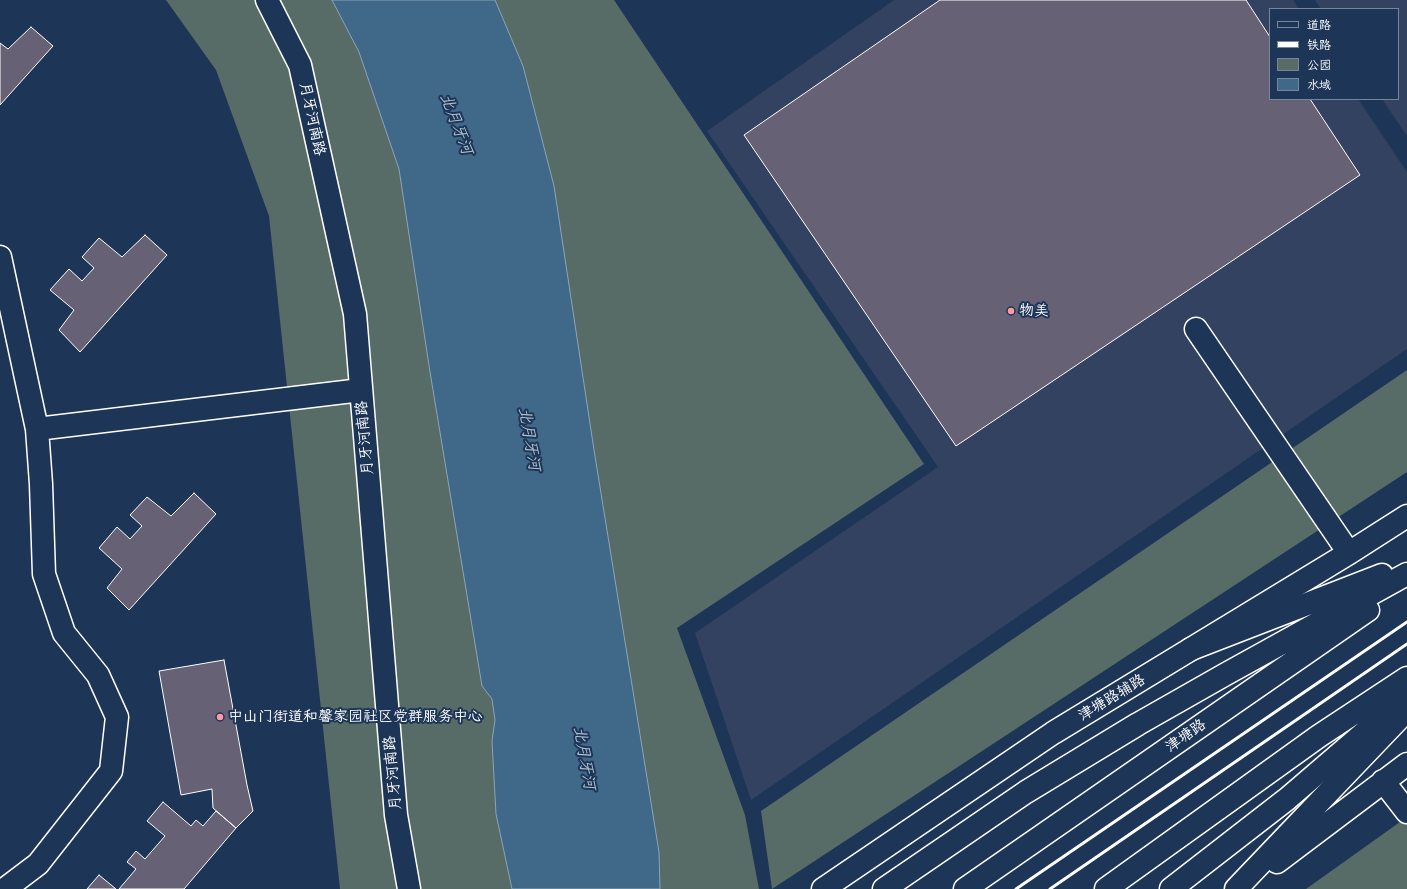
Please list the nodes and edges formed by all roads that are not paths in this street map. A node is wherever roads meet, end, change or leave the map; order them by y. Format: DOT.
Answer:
graph roads {
  1 [pos="267,0"];
  2 [pos="0,257"];
  3 [pos="1196,329"];
  4 [pos="362,390"];
  5 [pos="37,429"];
  6 [pos="1407,516"];
  7 [pos="1349,553"];
  8 [pos="1407,565"];
  9 [pos="1407,574"];
  10 [pos="1407,583"];
  11 [pos="1191,649"];
  12 [pos="1407,678"];
  13 [pos="1407,696"];
  14 [pos="1407,710"];
  15 [pos="1407,764"];
  16 [pos="1383,781"];
  17 [pos="1407,812"];
  18 [pos="5,889"];
  19 [pos="409,889"];
  20 [pos="823,889"];
  21 [pos="884,889"];
  22 [pos="965,889"];
  23 [pos="1106,889"];
  24 [pos="1171,889"];
  25 [pos="1236,889"];
  26 [pos="1241,889"];
  1 -- 4 [label="main road, 月牙河南路"];
  2 -- 5 [label="main road"];
  3 -- 7 [label="main road"];
  4 -- 5 [label="main road"];
  4 -- 19 [label="main road, 月牙河南路"];
  5 -- 18 [label="main road"];
  6 -- 7 [label="main road, 津塘路辅路"];
  7 -- 11 [label="main road, 津塘路辅路"];
  8 -- 11 [label="main road"];
  9 -- 21 [label="main road"];
  10 -- 22 [label="main road, 津塘路"];
  11 -- 20 [label="main road, 津塘路辅路"];
  12 -- 23 [label="main road"];
  13 -- 24 [label="main road"];
  14 -- 25 [label="main road"];
  15 -- 16 [label="main road"];
  16 -- 17 [label="main road"];
  16 -- 26 [label="main road"];
}
